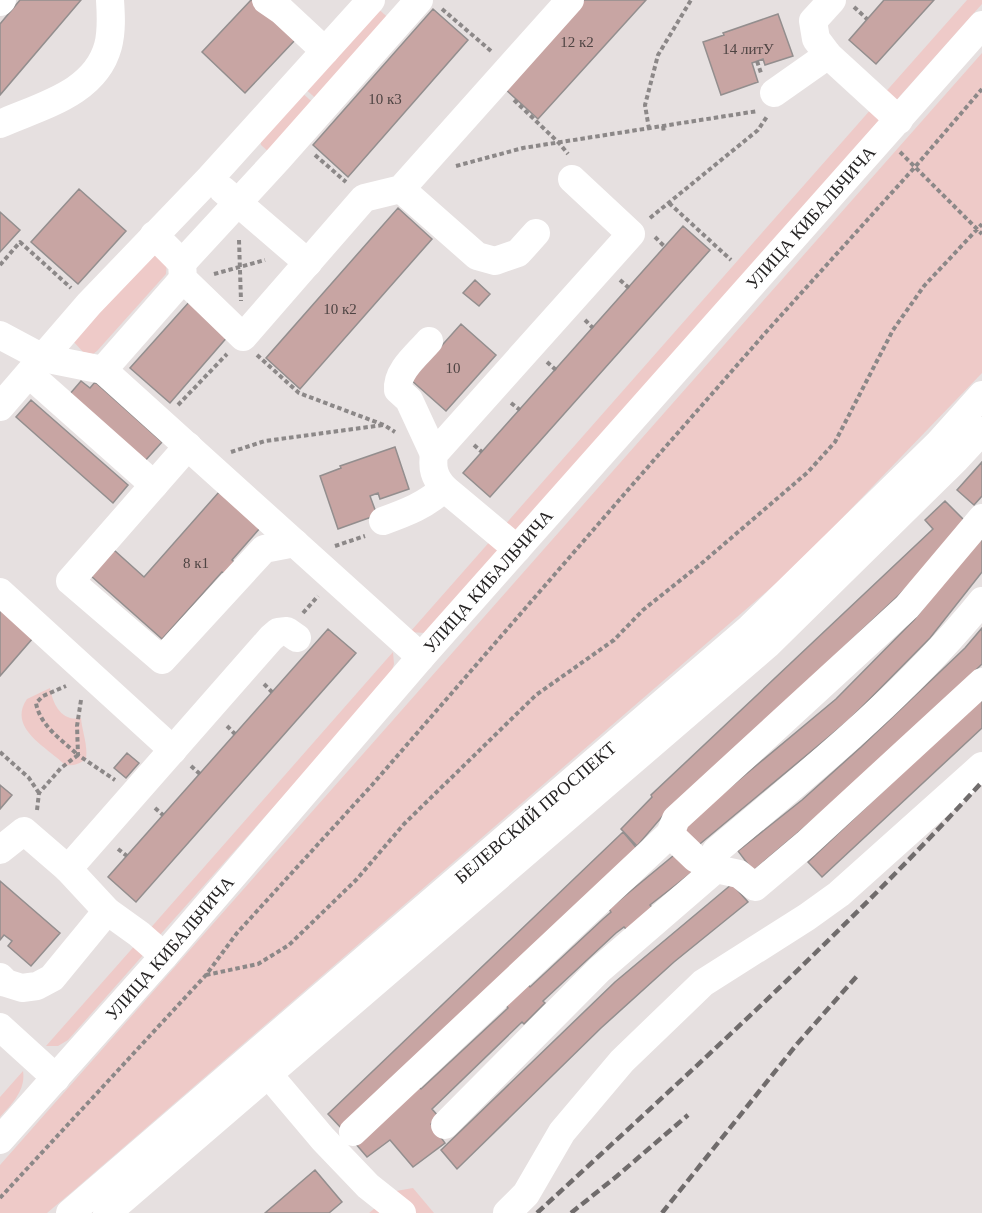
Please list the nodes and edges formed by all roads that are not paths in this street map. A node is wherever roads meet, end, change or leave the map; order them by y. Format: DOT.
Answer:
graph roads {
  1 [pos="110,0"];
  2 [pos="371,0"];
  3 [pos="832,0"];
  4 [pos="280,4"];
  5 [pos="430,4"];
  6 [pos="558,4"];
  7 [pos="982,26"];
  8 [pos="325,51"];
  9 [pos="828,55"];
  10 [pos="768,83"];
  11 [pos="899,120"];
  12 [pos="0,124"];
  13 [pos="210,178"];
  14 [pos="572,178"];
  15 [pos="401,189"];
  16 [pos="237,203"];
  17 [pos="536,233"];
  18 [pos="154,236"];
  19 [pos="301,257"];
  20 [pos="183,271"];
  21 [pos="0,335"];
  22 [pos="429,341"];
  23 [pos="36,366"];
  24 [pos="103,370"];
  25 [pos="982,395"];
  26 [pos="0,407"];
  27 [pos="982,431"];
  28 [pos="196,453"];
  29 [pos="434,454"];
  30 [pos="154,484"];
  31 [pos="444,488"];
  32 [pos="982,518"];
  33 [pos="383,521"];
  34 [pos="302,549"];
  35 [pos="517,549"];
  36 [pos="0,592"];
  37 [pos="982,601"];
  38 [pos="292,634"];
  39 [pos="421,657"];
  40 [pos="982,682"];
  41 [pos="173,750"];
  42 [pos="982,766"];
  43 [pos="670,834"];
  44 [pos="0,850"];
  45 [pos="68,869"];
  46 [pos="716,869"];
  47 [pos="107,910"];
  48 [pos="164,956"];
  49 [pos="0,977"];
  50 [pos="0,1028"];
  51 [pos="268,1074"];
  52 [pos="56,1078"];
  53 [pos="445,1125"];
  54 [pos="353,1132"];
  55 [pos="0,1140"];
  56 [pos="70,1213"];
  57 [pos="107,1213"];
  58 [pos="402,1213"];
  59 [pos="507,1213"];
  1 -- 12 [label="street"];
  2 -- 8 [label="street"];
  3 -- 9 [label="street"];
  4 -- 8 [label="street"];
  5 -- 16 [label="street"];
  6 -- 15 [label="street"];
  7 -- 11 [label="street, УЛИЦА КИБАЛЬЧИЧА"];
  8 -- 13 [label="street"];
  9 -- 10 [label="street"];
  9 -- 11 [label="street"];
  11 -- 35 [label="street, УЛИЦА КИБАЛЬЧИЧА"];
  13 -- 16 [label="street"];
  13 -- 18 [label="street"];
  14 -- 29 [label="street"];
  15 -- 17 [label="street"];
  15 -- 19 [label="street"];
  16 -- 19 [label="street"];
  16 -- 20 [label="street"];
  18 -- 20 [label="street"];
  18 -- 23 [label="street"];
  19 -- 20 [label="street"];
  20 -- 24 [label="street"];
  21 -- 23 [label="street"];
  22 -- 29 [label="street"];
  23 -- 24 [label="street"];
  23 -- 26 [label="street"];
  23 -- 30 [label="street"];
  24 -- 28 [label="street"];
  25 -- 56 [label="street, БЕЛЕВСКИЙ ПРОСПЕКТ"];
  27 -- 51 [label="street, БЕЛЕВСКИЙ ПРОСПЕКТ"];
  28 -- 30 [label="street"];
  28 -- 34 [label="street"];
  29 -- 31 [label="street"];
  30 -- 34 [label="street"];
  31 -- 33 [label="street"];
  31 -- 35 [label="street"];
  32 -- 43 [label="street"];
  34 -- 39 [label="street"];
  35 -- 39 [label="street, УЛИЦА КИБАЛЬЧИЧА"];
  36 -- 41 [label="street"];
  37 -- 46 [label="street"];
  38 -- 41 [label="street"];
  39 -- 48 [label="street, УЛИЦА КИБАЛЬЧИЧА"];
  40 -- 46 [label="street"];
  41 -- 45 [label="street"];
  42 -- 59 [label="street"];
  43 -- 46 [label="street"];
  43 -- 54 [label="street"];
  44 -- 45 [label="street"];
  45 -- 47 [label="street"];
  46 -- 53 [label="street"];
  47 -- 48 [label="street"];
  47 -- 49 [label="street"];
  48 -- 52 [label="street, УЛИЦА КИБАЛЬЧИЧА"];
  50 -- 52 [label="street"];
  51 -- 57 [label="street, БЕЛЕВСКИЙ ПРОСПЕКТ"];
  51 -- 58 [label="street"];
  52 -- 55 [label="street, УЛИЦА КИБАЛЬЧИЧА"];
}
